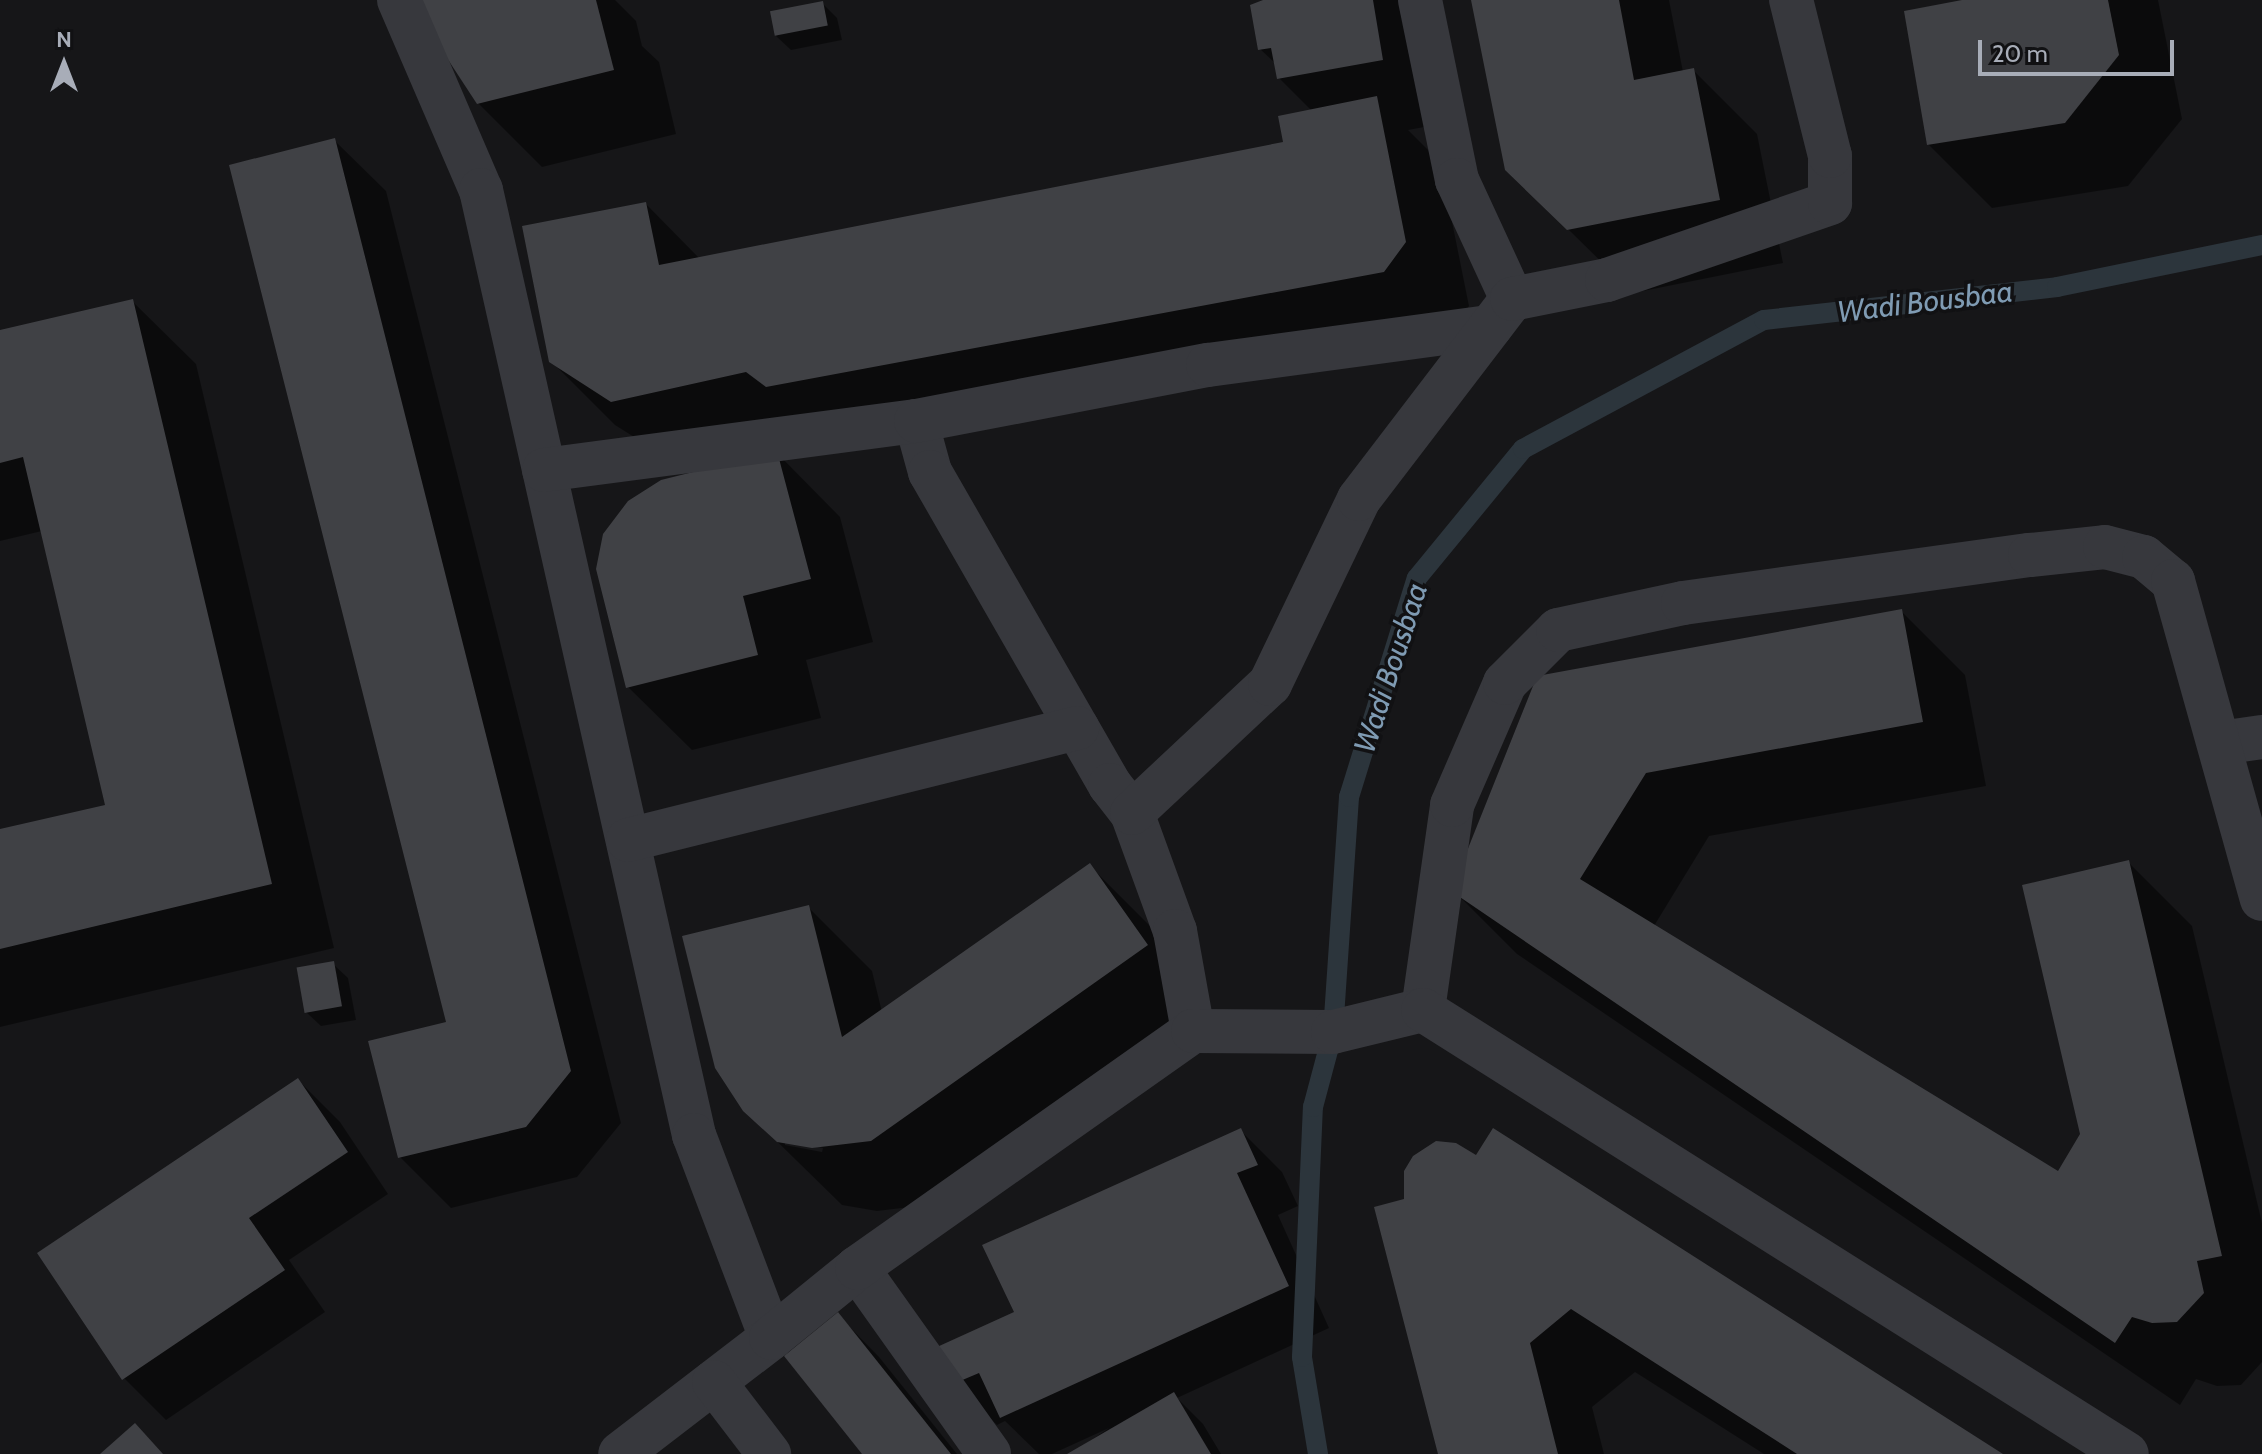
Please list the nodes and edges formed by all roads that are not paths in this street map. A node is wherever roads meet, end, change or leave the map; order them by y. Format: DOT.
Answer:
graph roads {
  1 [pos="399,0"];
  2 [pos="1420,0"];
  3 [pos="1791,0"];
  4 [pos="1501,313"];
  5 [pos="916,421"];
  6 [pos="544,470"];
  7 [pos="1077,728"];
  8 [pos="2241,740"];
  9 [pos="1132,813"];
  10 [pos="628,840"];
  11 [pos="2262,899"];
  12 [pos="1423,1010"];
  13 [pos="1193,1031"];
  14 [pos="857,1268"];
  15 [pos="771,1338"];
  16 [pos="714,1382"];
  17 [pos="620,1454"];
  18 [pos="769,1454"];
  19 [pos="989,1454"];
  20 [pos="2127,1454"];
  1 -- 6 [label="street"];
  2 -- 4 [label="street"];
  3 -- 4 [label="street"];
  4 -- 5 [label="street"];
  4 -- 9 [label="street"];
  5 -- 6 [label="street"];
  5 -- 7 [label="street"];
  6 -- 10 [label="street"];
  7 -- 9 [label="street"];
  7 -- 10 [label="street"];
  8 -- 11 [label="street"];
  8 -- 12 [label="street"];
  9 -- 13 [label="street"];
  10 -- 15 [label="street"];
  12 -- 13 [label="street"];
  12 -- 20 [label="street"];
  13 -- 14 [label="street"];
  14 -- 15 [label="street"];
  14 -- 19 [label="street"];
  15 -- 16 [label="street"];
  16 -- 17 [label="street"];
  16 -- 18 [label="street"];
}
